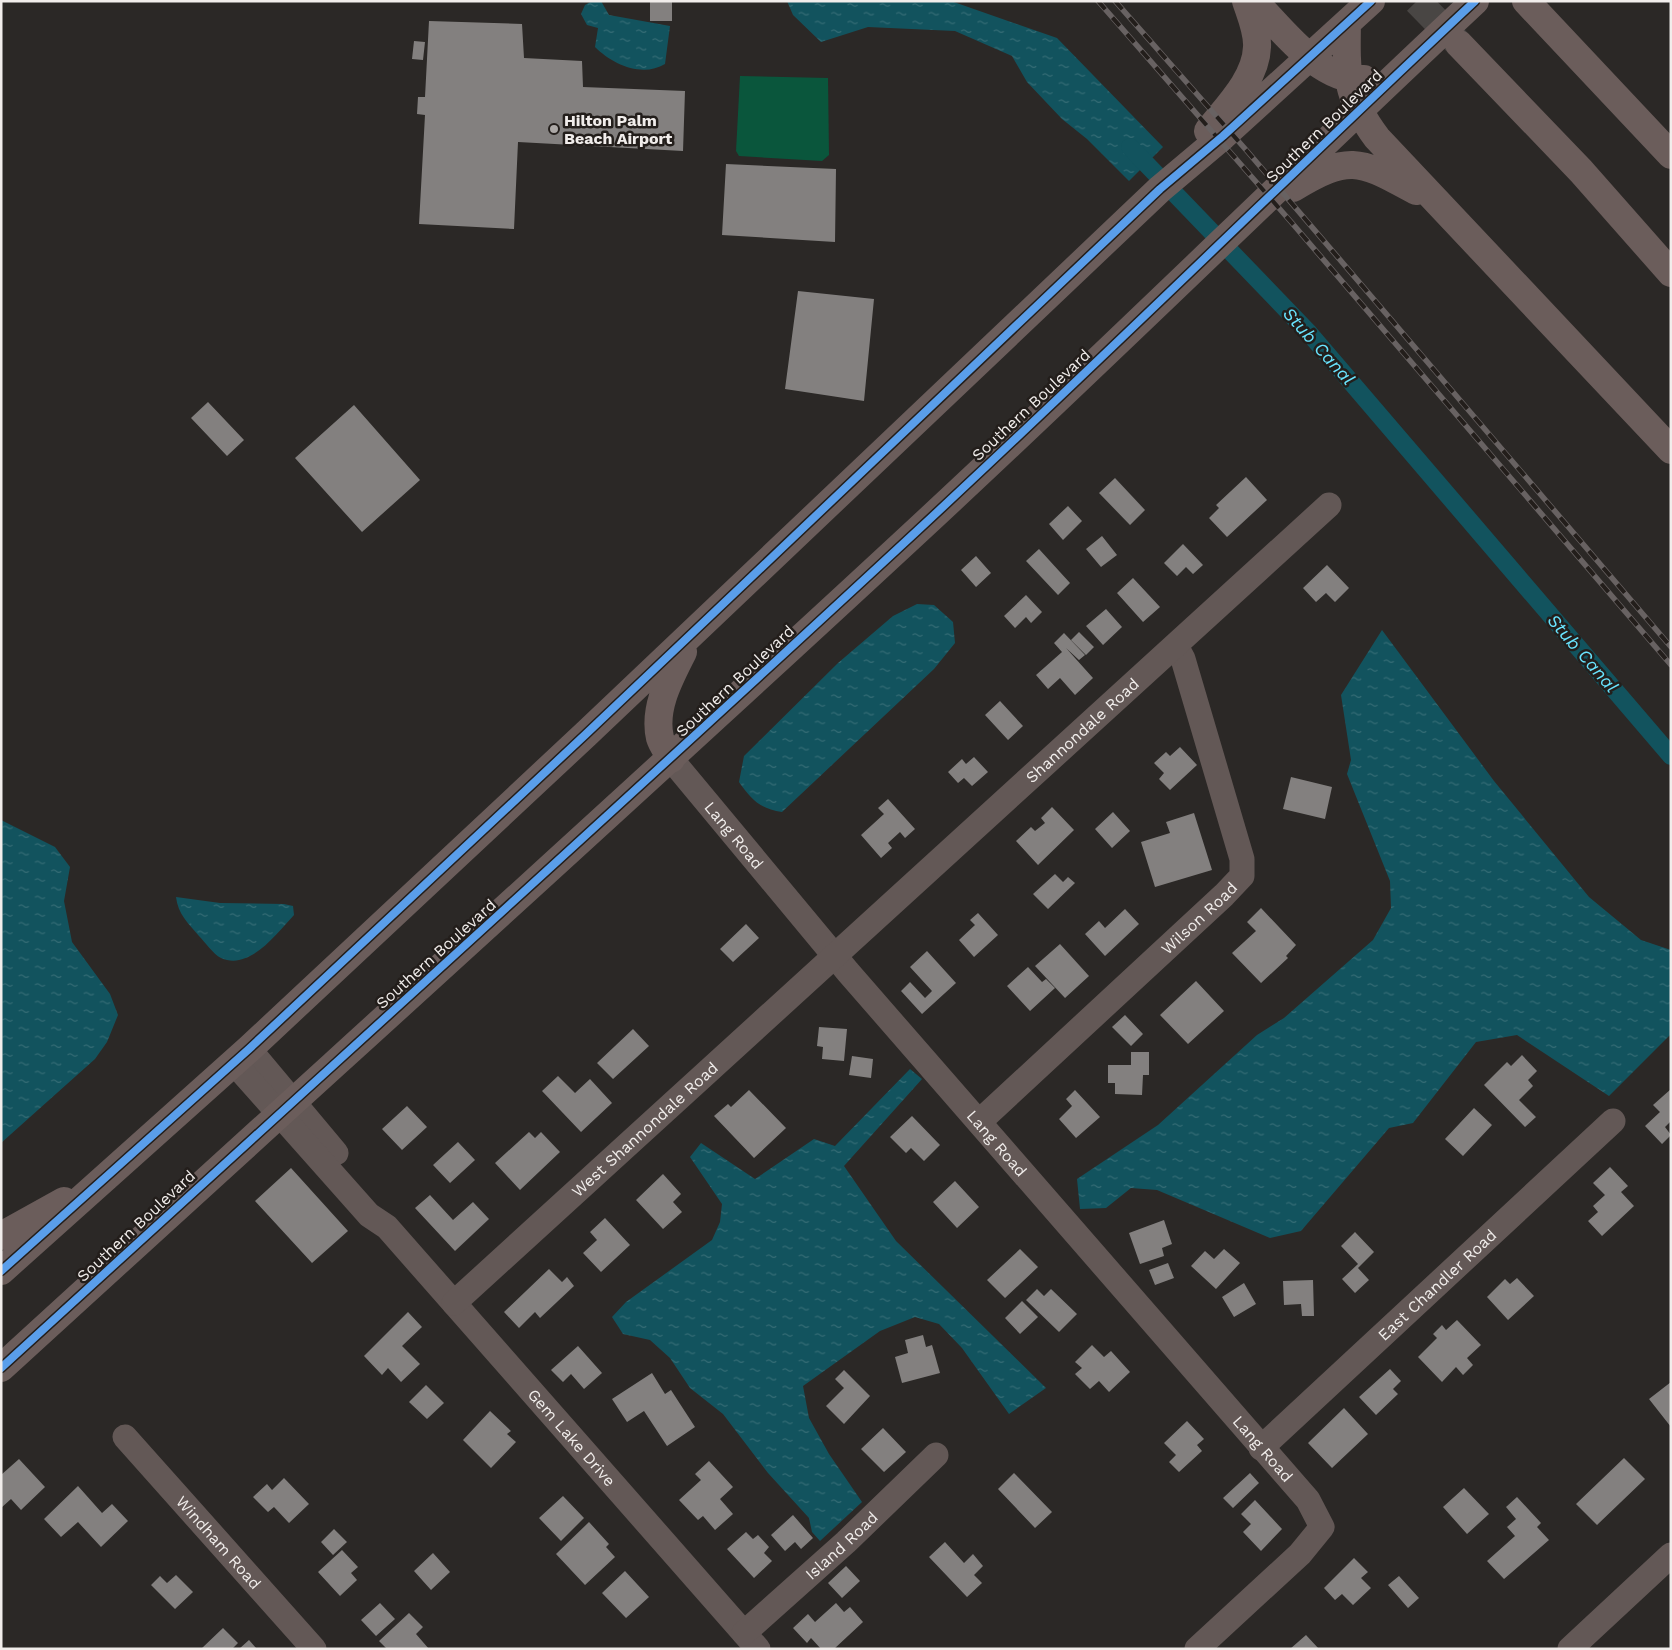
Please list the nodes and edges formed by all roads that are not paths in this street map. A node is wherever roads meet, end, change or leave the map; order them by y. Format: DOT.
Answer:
graph roads {
  1 [pos="1246,1"];
  2 [pos="1254,1"];
  3 [pos="1370,1"];
  4 [pos="1475,1"];
  5 [pos="1526,1"];
  6 [pos="1347,23"];
  7 [pos="1459,44"];
  8 [pos="1309,57"];
  9 [pos="1398,73"];
  10 [pos="1348,78"];
  11 [pos="1358,112"];
  12 [pos="1671,155"];
  13 [pos="1330,157"];
  14 [pos="1160,189"];
  15 [pos="1438,202"];
  16 [pos="1671,273"];
  17 [pos="1671,450"];
  18 [pos="1330,505"];
  19 [pos="693,633"];
  20 [pos="1176,646"];
  21 [pos="671,759"];
  22 [pos="836,957"];
  23 [pos="241,1056"];
  24 [pos="286,1107"];
  25 [pos="1613,1121"];
  26 [pos="979,1122"];
  27 [pos="111,1174"];
  28 [pos="1,1236"];
  29 [pos="1,1271"];
  30 [pos="454,1303"];
  31 [pos="1,1368"];
  32 [pos="125,1437"];
  33 [pos="1261,1448"];
  34 [pos="936,1455"];
  35 [pos="1671,1554"];
  36 [pos="751,1641"];
  37 [pos="314,1649"];
  38 [pos="1197,1649"];
  39 [pos="1570,1649"];
  1 -- 14 [label="highway"];
  2 -- 8 [label="highway"];
  3 -- 6 [label="highway"];
  4 -- 9 [label="highway, Southern Boulevard"];
  5 -- 12 [label="highway"];
  6 -- 8 [label="highway"];
  6 -- 10 [label="highway"];
  7 -- 16 [label="highway"];
  8 -- 10 [label="highway"];
  8 -- 14 [label="highway"];
  9 -- 10 [label="highway"];
  9 -- 11 [label="highway, Southern Boulevard"];
  10 -- 11 [label="highway"];
  11 -- 13 [label="highway, Southern Boulevard"];
  11 -- 15 [label="highway"];
  13 -- 15 [label="highway"];
  13 -- 21 [label="highway, Southern Boulevard"];
  14 -- 19 [label="highway"];
  15 -- 17 [label="highway"];
  18 -- 20 [label="street, Shannondale Road"];
  19 -- 21 [label="highway"];
  19 -- 23 [label="highway"];
  20 -- 22 [label="street, Shannondale Road"];
  20 -- 26 [label="street, Wilson Road"];
  21 -- 22 [label="street, Lang Road"];
  21 -- 24 [label="highway, Southern Boulevard"];
  22 -- 26 [label="street, Lang Road"];
  22 -- 30 [label="street, West Shannondale Road"];
  23 -- 24 [label="street, Gem Lake Drive"];
  23 -- 27 [label="highway"];
  24 -- 30 [label="street, Gem Lake Drive"];
  24 -- 31 [label="highway, Southern Boulevard"];
  25 -- 33 [label="street, East Chandler Road"];
  26 -- 33 [label="street, Lang Road"];
  27 -- 28 [label="highway"];
  27 -- 29 [label="highway"];
  30 -- 36 [label="street, Gem Lake Drive"];
  32 -- 37 [label="street, Windham Road"];
  33 -- 38 [label="street, Lang Road"];
  34 -- 36 [label="street, Island Road"];
  35 -- 39 [label="street"];
}
